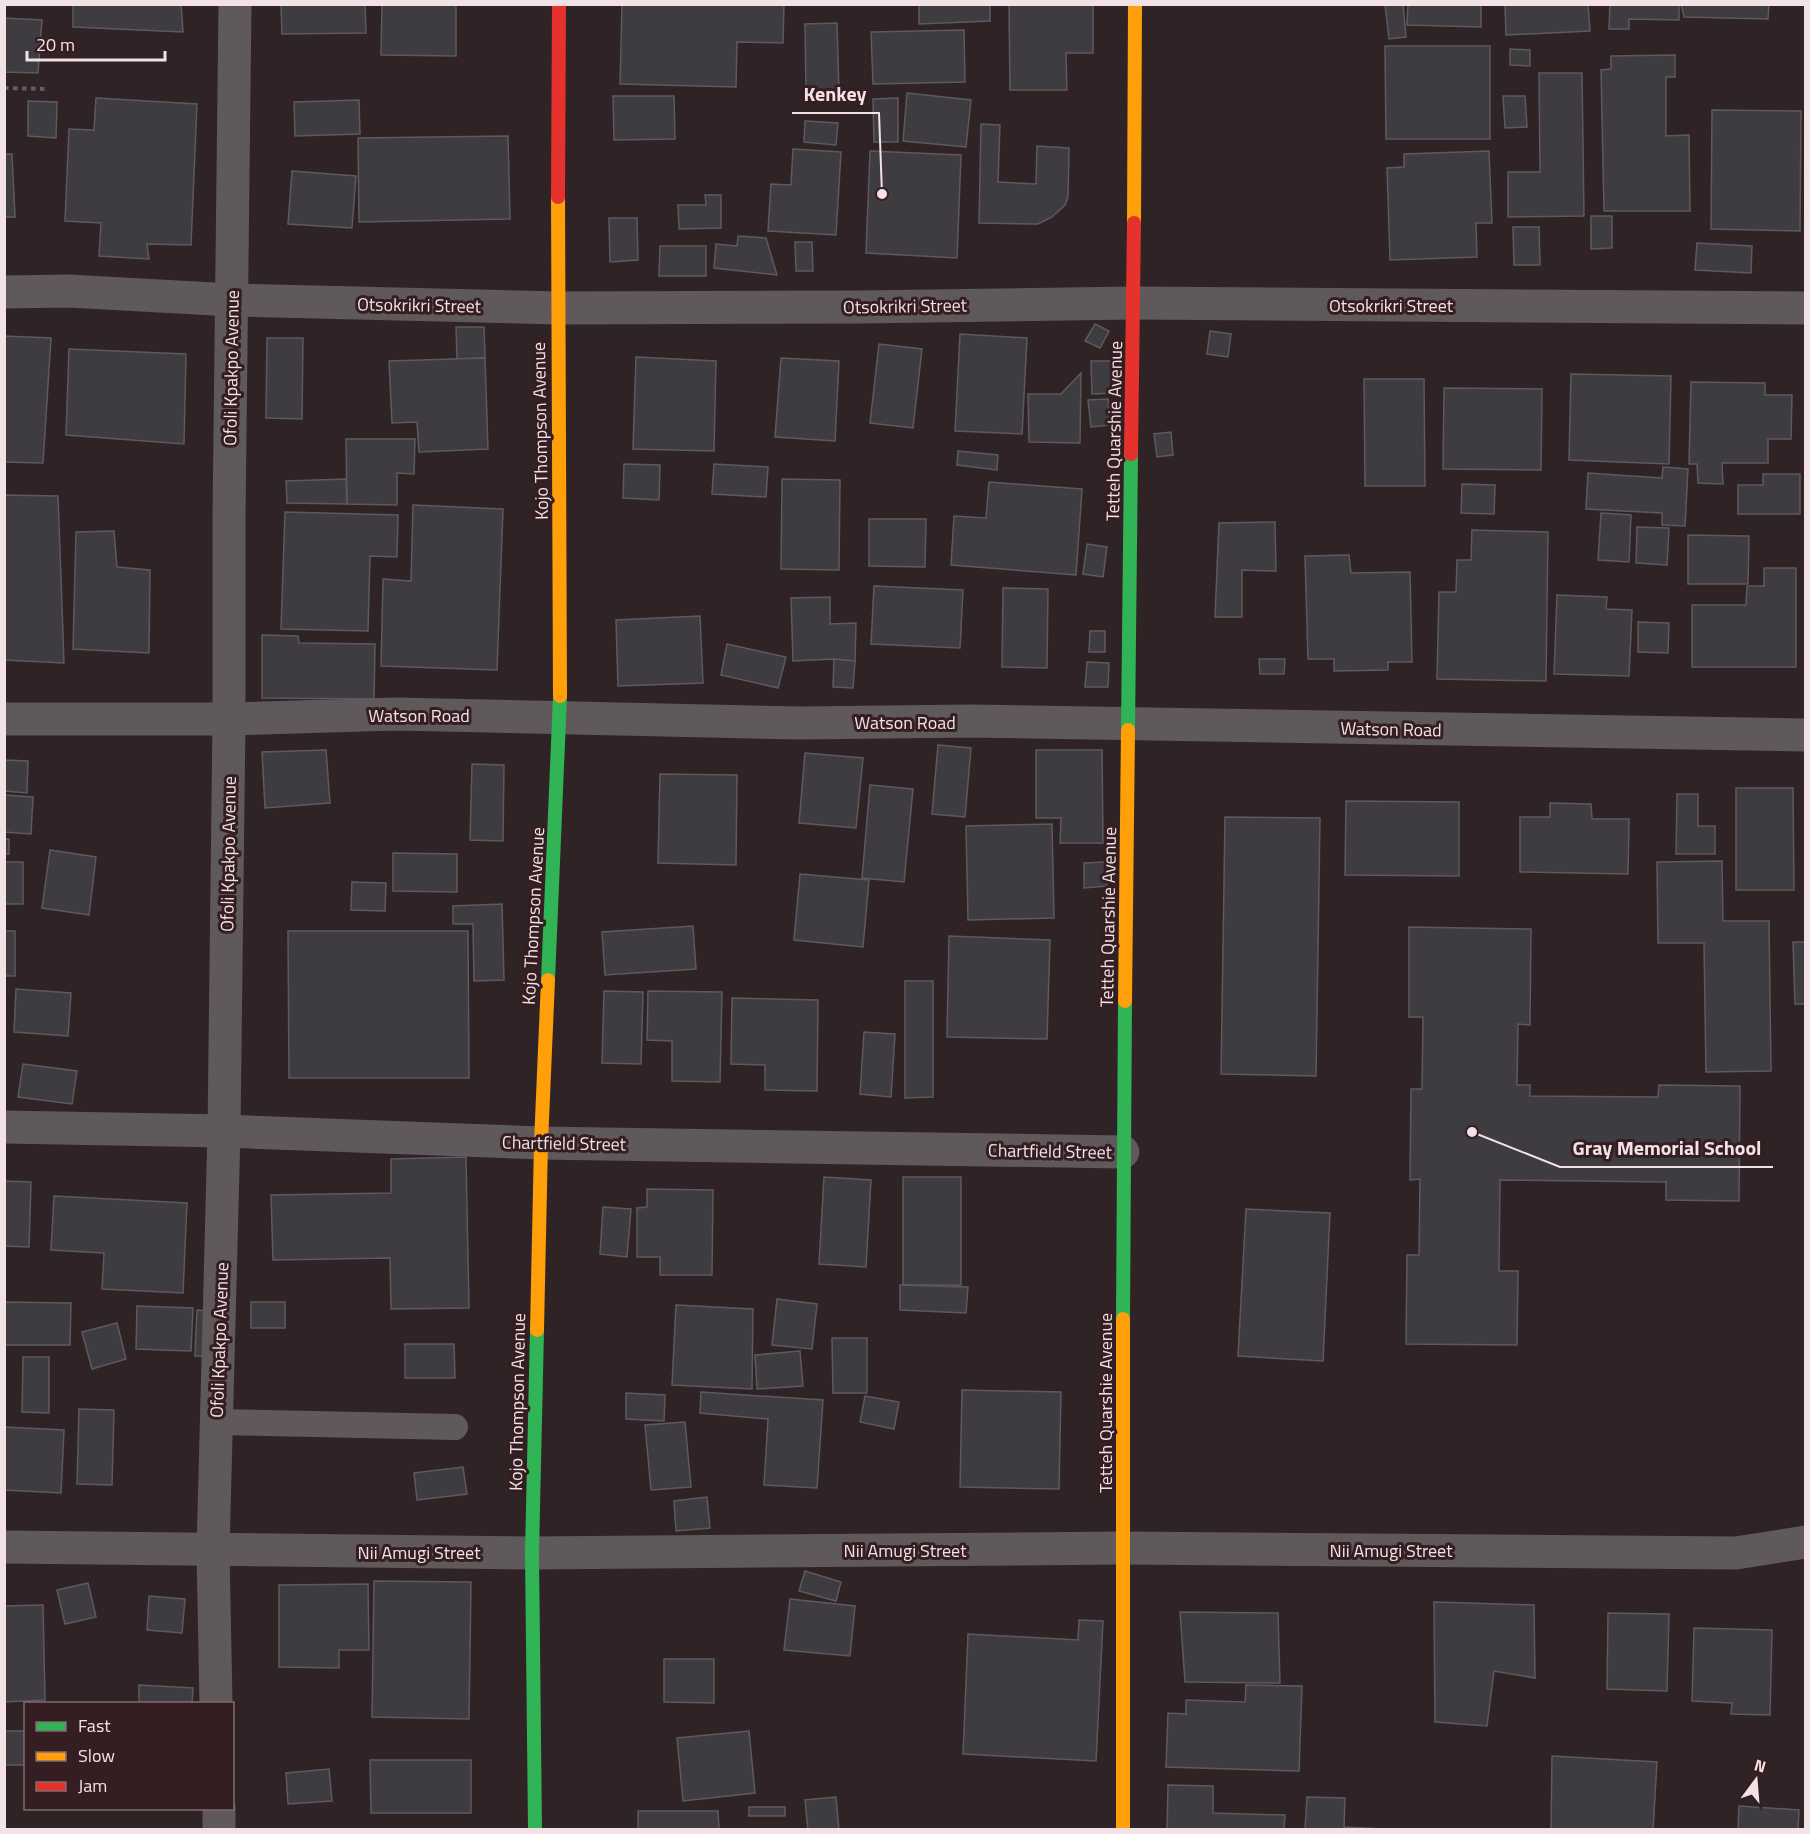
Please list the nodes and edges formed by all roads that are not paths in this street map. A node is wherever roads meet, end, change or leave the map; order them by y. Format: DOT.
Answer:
graph roads {
  1 [pos="235,4"];
  2 [pos="559,4"];
  3 [pos="1135,4"];
  4 [pos="4,292"];
  5 [pos="232,300"];
  6 [pos="1133,303"];
  7 [pos="557,308"];
  8 [pos="1806,308"];
  9 [pos="560,717"];
  10 [pos="4,719"];
  11 [pos="229,719"];
  12 [pos="1129,724"];
  13 [pos="1806,735"];
  14 [pos="4,1127"];
  15 [pos="224,1131"];
  16 [pos="541,1143"];
  17 [pos="1123,1152"];
  18 [pos="217,1422"];
  19 [pos="455,1427"];
  20 [pos="1806,1542"];
  21 [pos="4,1547"];
  22 [pos="1123,1548"];
  23 [pos="213,1551"];
  24 [pos="532,1553"];
  25 [pos="216,1702"];
  26 [pos="219,1810"];
  27 [pos="219,1830"];
  28 [pos="535,1830"];
  29 [pos="1123,1830"];
  1 -- 5 [label="street, Ofoli Kpakpo Avenue"];
  2 -- 7 [label="main road, Kojo Thompson Avenue"];
  3 -- 6 [label="main road, Tetteh Quarshie Avenue"];
  4 -- 5 [label="street, Otsokrikri Street"];
  5 -- 7 [label="street, Otsokrikri Street"];
  5 -- 11 [label="street, Ofoli Kpakpo Avenue"];
  6 -- 7 [label="street, Otsokrikri Street"];
  6 -- 8 [label="street, Otsokrikri Street"];
  6 -- 12 [label="main road, Tetteh Quarshie Avenue"];
  7 -- 9 [label="main road, Kojo Thompson Avenue"];
  9 -- 11 [label="street, Watson Road"];
  9 -- 12 [label="street, Watson Road"];
  9 -- 16 [label="main road, Kojo Thompson Avenue"];
  10 -- 11 [label="street, Watson Road"];
  11 -- 15 [label="street, Ofoli Kpakpo Avenue"];
  12 -- 13 [label="street, Watson Road"];
  12 -- 17 [label="main road, Tetteh Quarshie Avenue"];
  14 -- 15 [label="street, Chartfield Street"];
  15 -- 16 [label="street, Chartfield Street"];
  15 -- 18 [label="street, Ofoli Kpakpo Avenue"];
  16 -- 17 [label="street, Chartfield Street"];
  16 -- 24 [label="main road, Kojo Thompson Avenue"];
  17 -- 22 [label="main road, Tetteh Quarshie Avenue"];
  18 -- 19 [label="lane"];
  18 -- 23 [label="street, Ofoli Kpakpo Avenue"];
  20 -- 22 [label="street, Nii Amugi Street"];
  21 -- 23 [label="street, Nii Amugi Street"];
  22 -- 24 [label="street, Nii Amugi Street"];
  22 -- 29 [label="main road, Tetteh Quarshie Avenue"];
  23 -- 24 [label="street, Nii Amugi Street"];
  23 -- 25 [label="street, Ofoli Kpakpo Avenue"];
  24 -- 28 [label="main road, Kojo Thompson Avenue"];
  26 -- 27 [label="street"];
}
